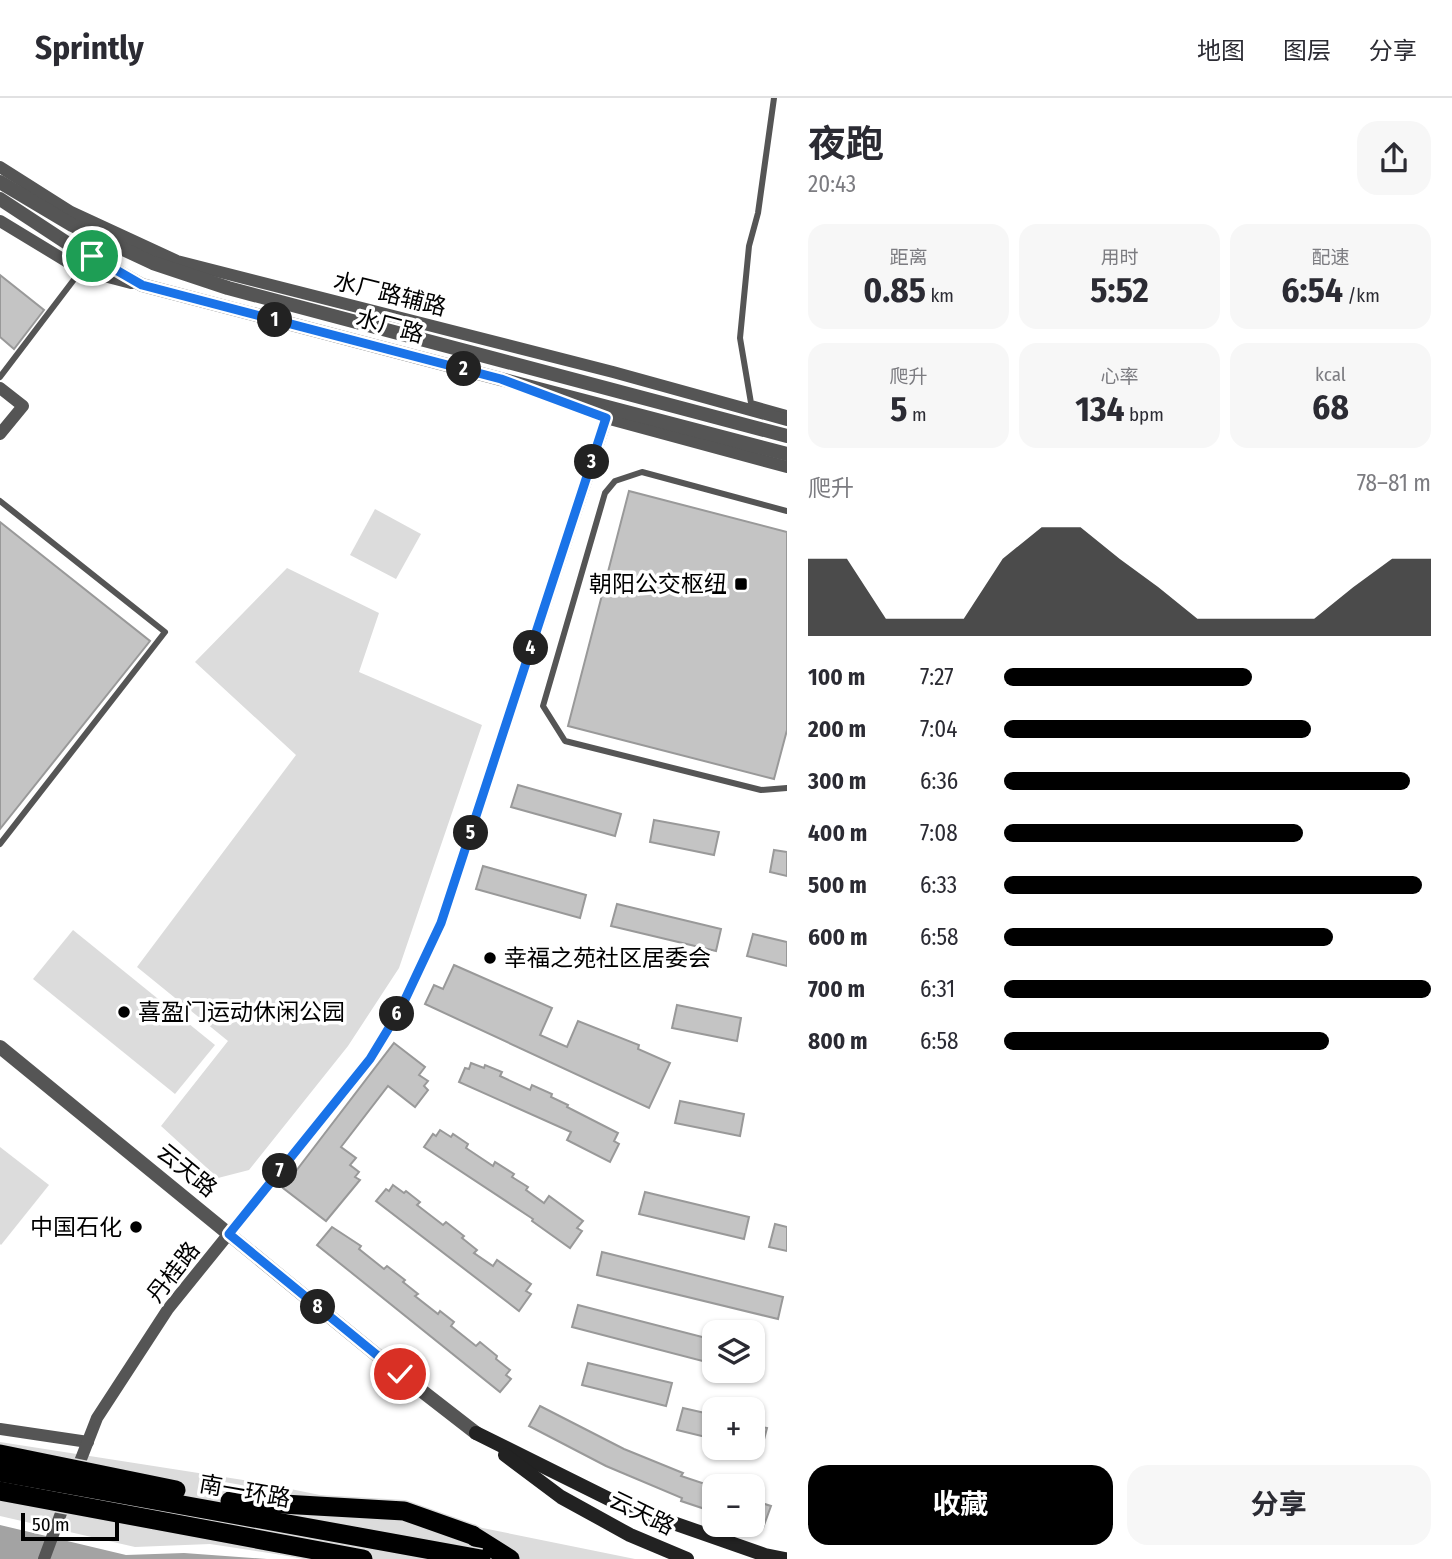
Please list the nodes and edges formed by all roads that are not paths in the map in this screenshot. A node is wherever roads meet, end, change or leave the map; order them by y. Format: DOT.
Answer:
graph roads {
  1 [pos="774,98"];
  2 [pos="0,167"];
  3 [pos="0,182"];
  4 [pos="0,199"];
  5 [pos="0,221"];
  6 [pos="92,256"];
  7 [pos="81,270"];
  8 [pos="424,359"];
  9 [pos="0,377"];
  10 [pos="0,388"];
  11 [pos="608,413"];
  12 [pos="787,413"];
  13 [pos="787,420"];
  14 [pos="0,434"];
  15 [pos="787,436"];
  16 [pos="787,454"];
  17 [pos="787,467"];
  18 [pos="0,501"];
  19 [pos="787,511"];
  20 [pos="787,788"];
  21 [pos="0,844"];
  22 [pos="0,1047"];
  23 [pos="229,1234"];
  24 [pos="0,1429"];
  25 [pos="476,1433"];
  26 [pos="88,1442"];
  27 [pos="0,1454"];
  28 [pos="0,1472"];
  29 [pos="0,1491"];
  30 [pos="44,1559"];
  31 [pos="363,1559"];
  32 [pos="481,1559"];
  33 [pos="510,1559"];
  34 [pos="687,1559"];
  35 [pos="785,1559"];
  1 -- 12 [label="lane"];
  2 -- 13 [label="street, 水厂路辅路"];
  3 -- 15 [label="street, 水厂路"];
  4 -- 6 [label="street, 水厂路"];
  5 -- 7 [label="street"];
  6 -- 7 [label="lane"];
  6 -- 8 [label="street, 水厂路"];
  7 -- 8 [label="street"];
  7 -- 9 [label="lane"];
  8 -- 11 [label="street, 水厂路"];
  10 -- 14 [label="street"];
  11 -- 16 [label="street, 水厂路"];
  11 -- 17 [label="street"];
  11 -- 23 [label="street, 丹桂路"];
  18 -- 21 [label="lane"];
  19 -- 20 [label="lane"];
  22 -- 23 [label="street, 云天路"];
  23 -- 25 [label="street, 云天路"];
  23 -- 26 [label="street, 丹桂路"];
  24 -- 26 [label="street"];
  25 -- 34 [label="main road, 云天路"];
  25 -- 35 [label="main road, 云天路"];
  26 -- 30 [label="street, 丹桂路"];
  27 -- 33 [label="highway, bridge"];
  28 -- 32 [label="highway, 南一环路, bridge"];
  29 -- 31 [label="highway, 南一环路, bridge"];
}
